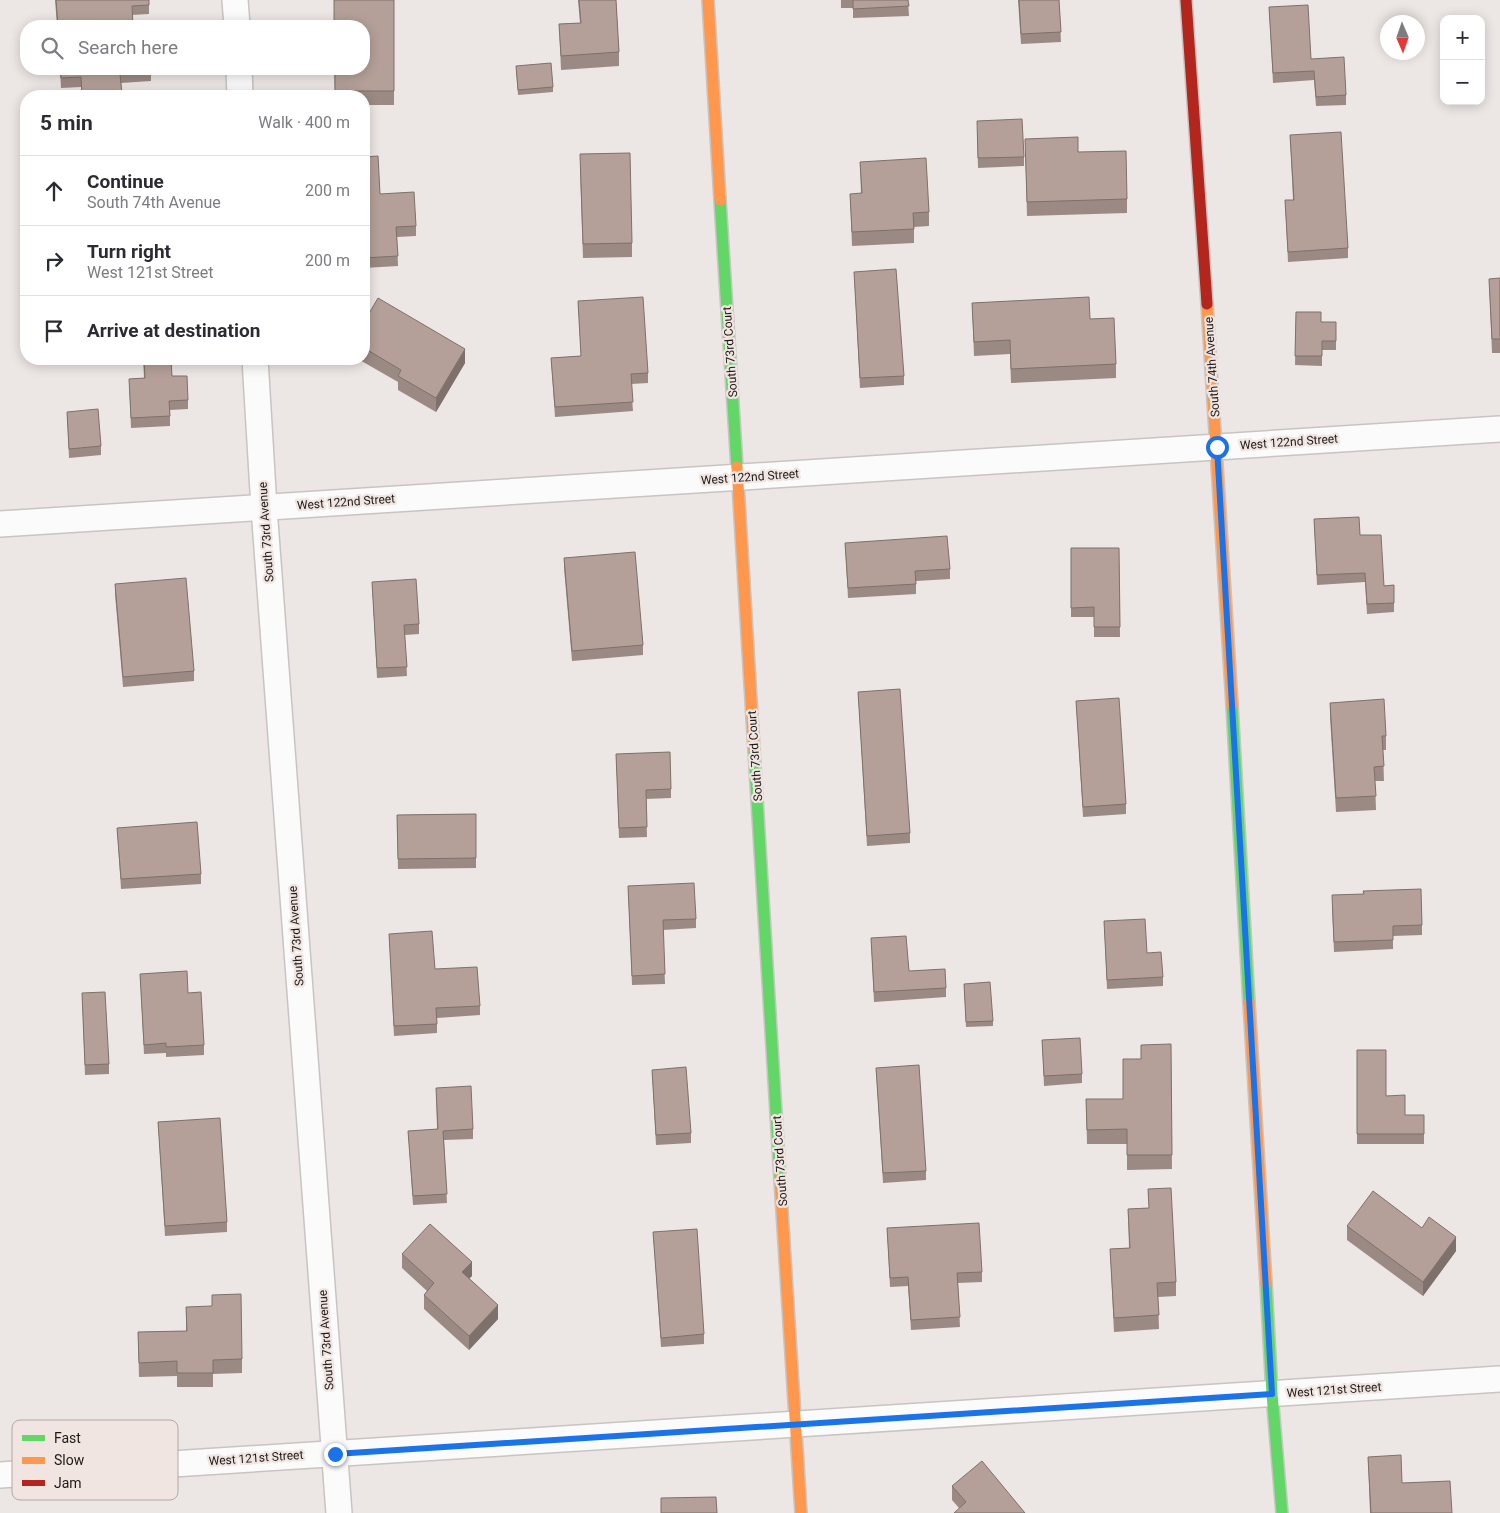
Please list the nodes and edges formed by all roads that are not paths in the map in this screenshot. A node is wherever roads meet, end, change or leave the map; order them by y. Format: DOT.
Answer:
graph roads {
  1 [pos="235,0"];
  2 [pos="708,0"];
  3 [pos="1186,0"];
  4 [pos="236,20"];
  5 [pos="239,75"];
  6 [pos="240,90"];
  7 [pos="255,365"];
  8 [pos="1500,429"];
  9 [pos="1217,447"];
  10 [pos="738,478"];
  11 [pos="264,508"];
  12 [pos="0,524"];
  13 [pos="1500,1379"];
  14 [pos="1272,1394"];
  15 [pos="796,1424"];
  16 [pos="335,1454"];
  17 [pos="178,1464"];
  18 [pos="339,1513"];
  19 [pos="801,1513"];
  20 [pos="1282,1513"];
  1 -- 4 [label="street"];
  2 -- 10 [label="street, South 73rd Court"];
  3 -- 9 [label="street, South 74th Avenue"];
  5 -- 6 [label="street"];
  7 -- 11 [label="street, South 73rd Avenue"];
  8 -- 9 [label="street, West 122nd Street"];
  9 -- 10 [label="street, West 122nd Street"];
  9 -- 14 [label="street, South 74th Avenue"];
  10 -- 11 [label="street, West 122nd Street"];
  10 -- 15 [label="street, South 73rd Court"];
  11 -- 12 [label="street, West 122nd Street"];
  11 -- 16 [label="street, South 73rd Avenue"];
  13 -- 14 [label="street, West 121st Street"];
  14 -- 15 [label="street, West 121st Street"];
  14 -- 20 [label="street, South 74th Avenue"];
  15 -- 16 [label="street, West 121st Street"];
  15 -- 19 [label="street, South 73rd Court"];
  16 -- 17 [label="street, West 121st Street"];
  16 -- 18 [label="street, South 73rd Avenue"];
}
